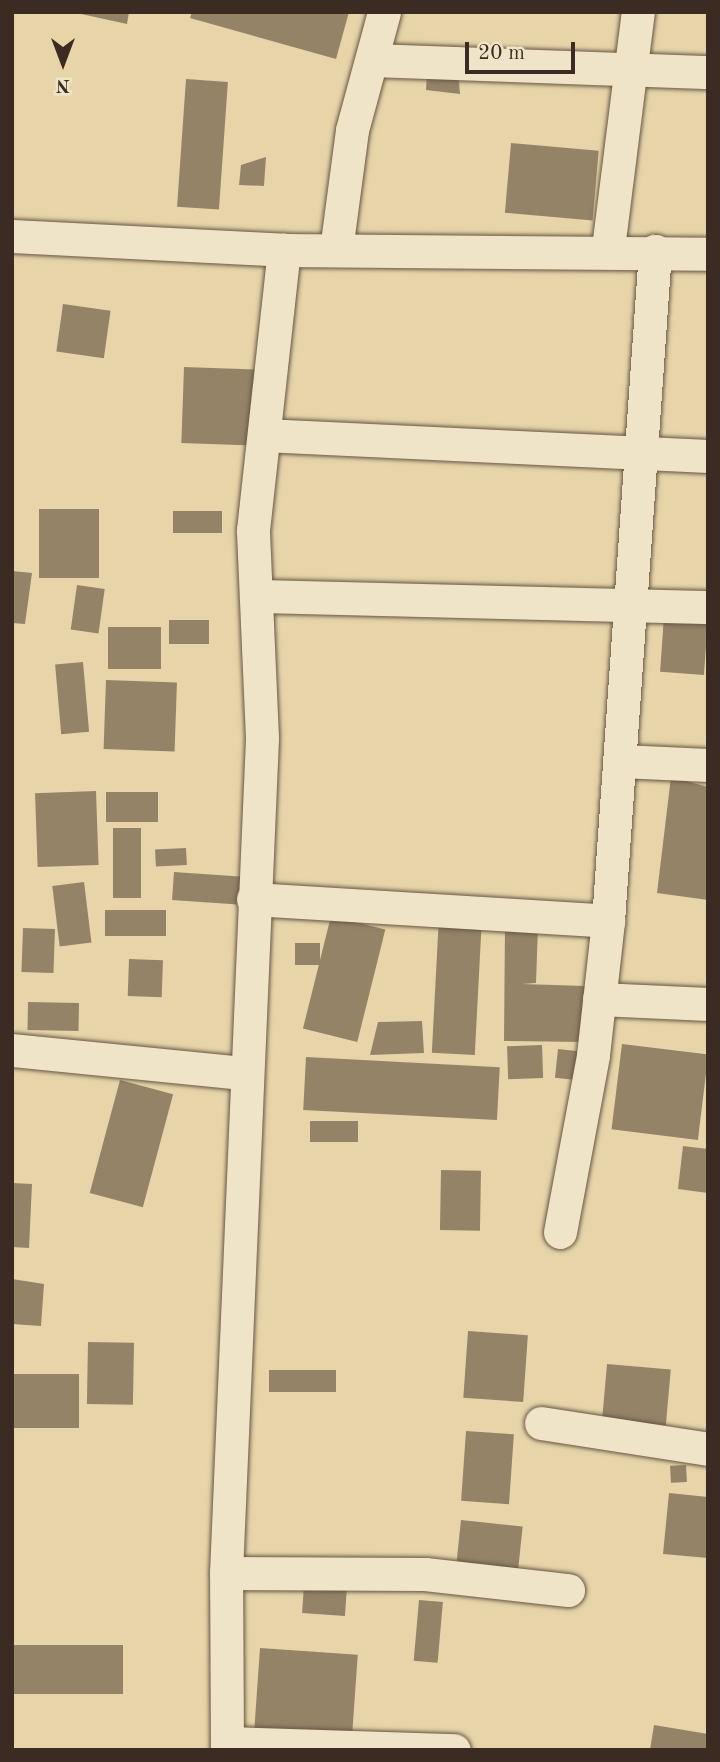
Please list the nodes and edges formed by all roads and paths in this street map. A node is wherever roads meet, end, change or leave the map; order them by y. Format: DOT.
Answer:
graph roads {
  1 [pos="384,12"];
  2 [pos="638,12"];
  3 [pos="375,60"];
  4 [pos="631,69"];
  5 [pos="708,72"];
  6 [pos="12,236"];
  7 [pos="608,248"];
  8 [pos="285,250"];
  9 [pos="336,250"];
  10 [pos="655,251"];
  11 [pos="708,254"];
  12 [pos="264,435"];
  13 [pos="640,453"];
  14 [pos="708,456"];
  15 [pos="256,596"];
  16 [pos="628,601"];
  17 [pos="708,607"];
  18 [pos="621,761"];
  19 [pos="708,765"];
  20 [pos="253,899"];
  21 [pos="608,921"];
  22 [pos="599,999"];
  23 [pos="708,1004"];
  24 [pos="12,1051"];
  25 [pos="244,1073"];
  26 [pos="560,1232"];
  27 [pos="541,1423"];
  28 [pos="708,1449"];
  29 [pos="226,1573"];
  30 [pos="568,1590"];
  31 [pos="227,1747"];
  32 [pos="454,1750"];
  1 -- 3 [label="street"];
  2 -- 4 [label="street"];
  3 -- 4 [label="street"];
  3 -- 9 [label="street"];
  4 -- 5 [label="street"];
  4 -- 7 [label="street"];
  6 -- 8 [label="street"];
  7 -- 9 [label="street"];
  7 -- 10 [label="street"];
  8 -- 9 [label="street"];
  8 -- 12 [label="street"];
  10 -- 11 [label="street"];
  10 -- 13 [label="street"];
  12 -- 13 [label="street"];
  12 -- 15 [label="street"];
  13 -- 14 [label="street"];
  13 -- 16 [label="street"];
  15 -- 16 [label="street"];
  15 -- 20 [label="street"];
  16 -- 17 [label="street"];
  16 -- 18 [label="street"];
  18 -- 19 [label="street"];
  18 -- 21 [label="street"];
  20 -- 21 [label="street"];
  20 -- 25 [label="street"];
  21 -- 22 [label="street"];
  22 -- 23 [label="street"];
  22 -- 26 [label="street"];
  24 -- 25 [label="street"];
  25 -- 29 [label="street"];
  27 -- 28 [label="street"];
  29 -- 30 [label="street"];
  29 -- 31 [label="street"];
  31 -- 32 [label="street"];
}
